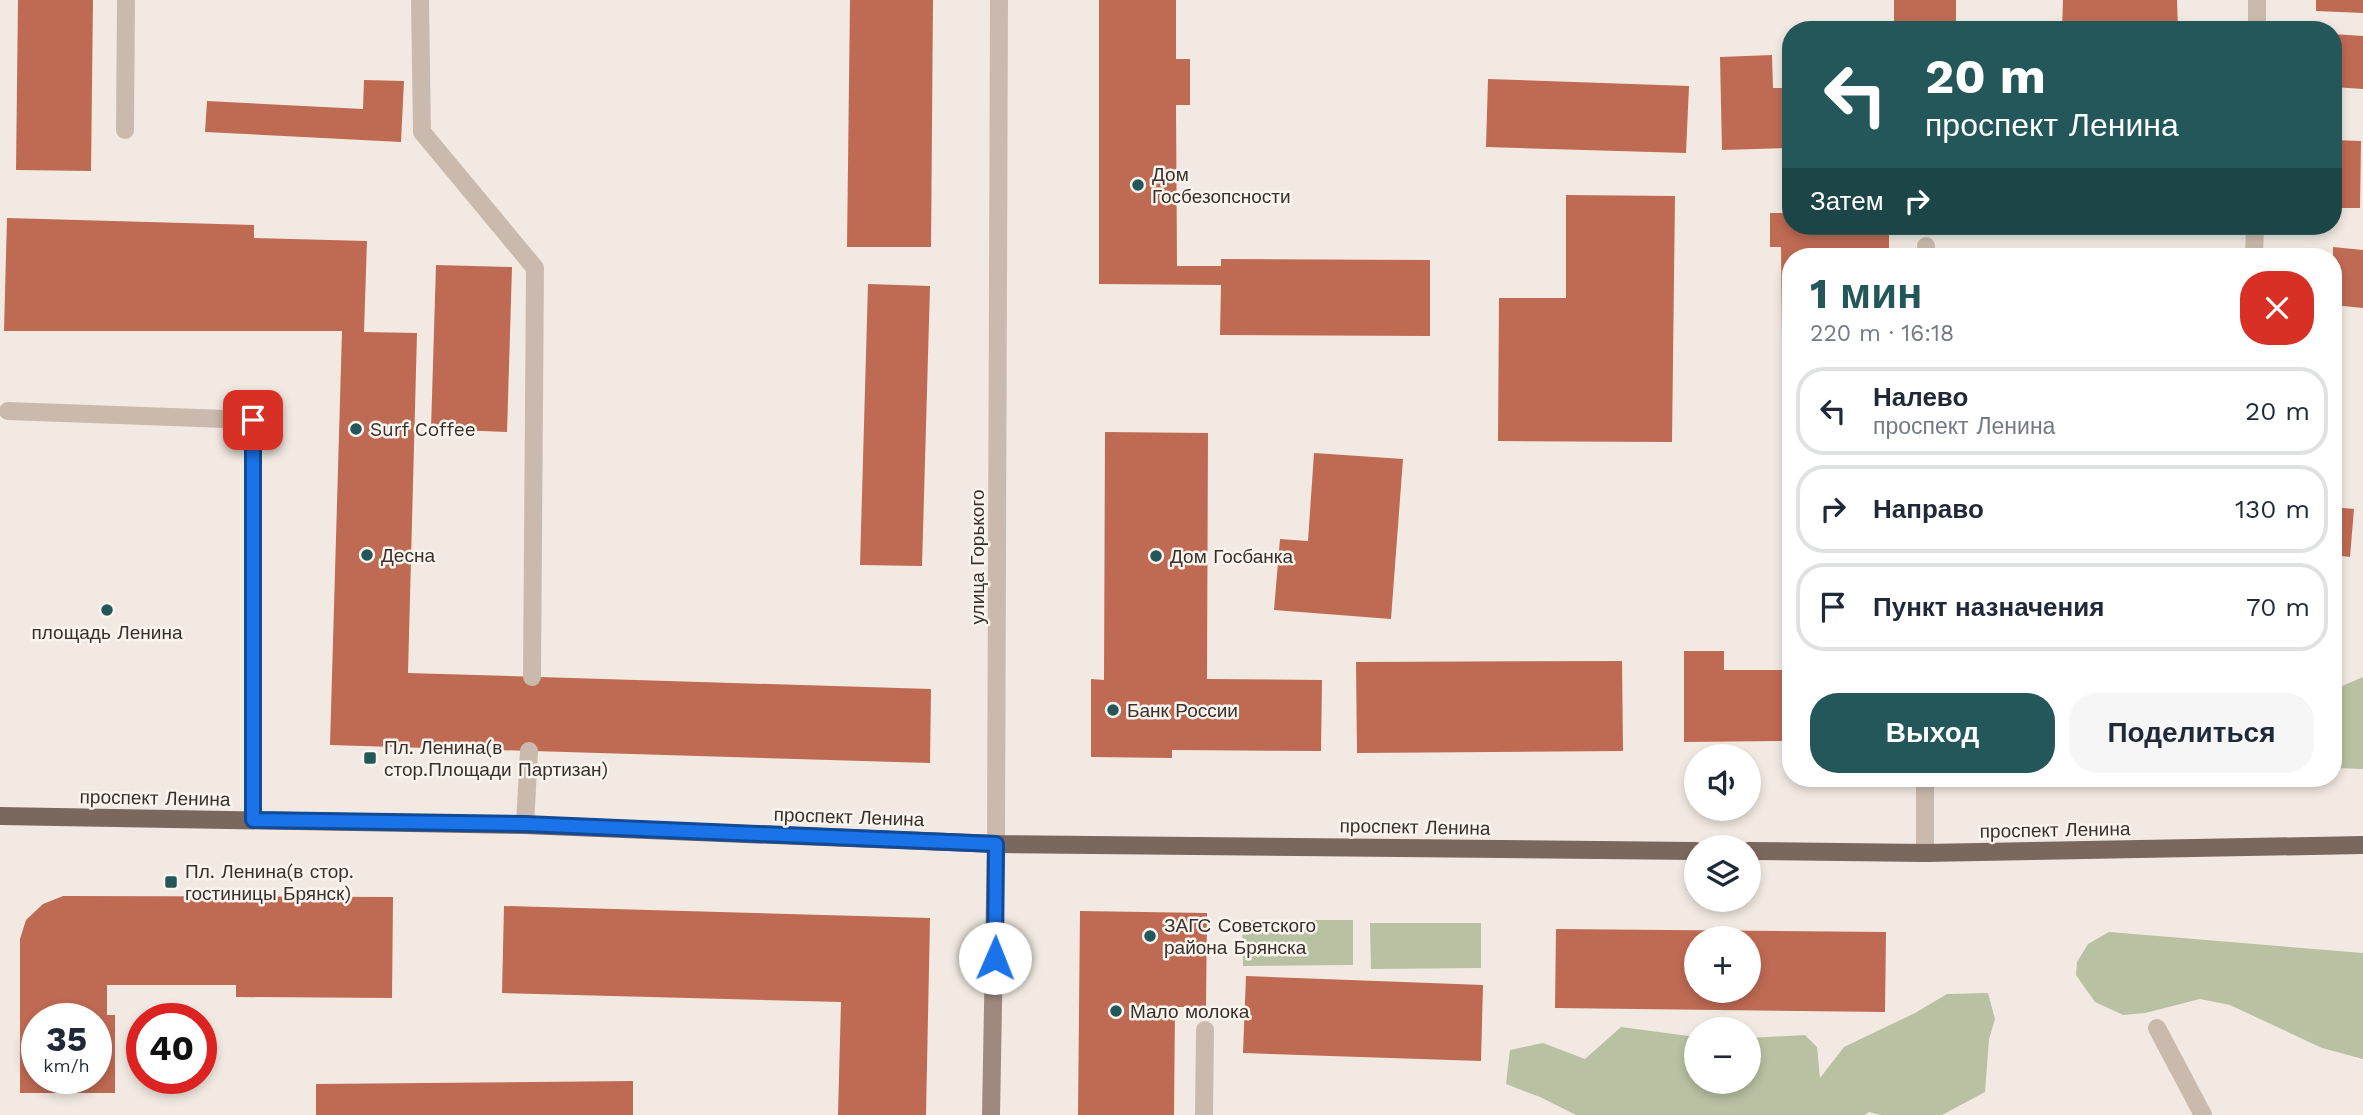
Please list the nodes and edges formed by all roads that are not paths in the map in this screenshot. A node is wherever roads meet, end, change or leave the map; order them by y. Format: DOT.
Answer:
graph roads {
  1 [pos="126,0"];
  2 [pos="420,0"];
  3 [pos="999,0"];
  4 [pos="2257,0"];
  5 [pos="2257,21"];
  6 [pos="125,130"];
  7 [pos="8,411"];
  8 [pos="532,677"];
  9 [pos="530,751"];
  10 [pos="1925,787"];
  11 [pos="0,816"];
  12 [pos="253,820"];
  13 [pos="525,824"];
  14 [pos="996,844"];
  15 [pos="2363,845"];
  16 [pos="1684,851"];
  17 [pos="1761,851"];
  18 [pos="1925,853"];
  19 [pos="2157,1028"];
  20 [pos="1205,1030"];
  21 [pos="991,1115"];
  22 [pos="1204,1115"];
  23 [pos="2203,1115"];
  1 -- 6 [label="street"];
  2 -- 8 [label="street"];
  3 -- 14 [label="street, улица Горького"];
  4 -- 5 [label="street"];
  7 -- 12 [label="street"];
  9 -- 13 [label="street"];
  10 -- 18 [label="street"];
  11 -- 12 [label="main road, проспект Ленина"];
  12 -- 13 [label="main road, проспект Ленина"];
  13 -- 14 [label="main road, проспект Ленина"];
  14 -- 16 [label="main road, проспект Ленина"];
  14 -- 21 [label="street, улица Горького"];
  15 -- 18 [label="main road, проспект Ленина"];
  17 -- 18 [label="main road, проспект Ленина"];
  19 -- 23 [label="street"];
  20 -- 22 [label="street"];
}
